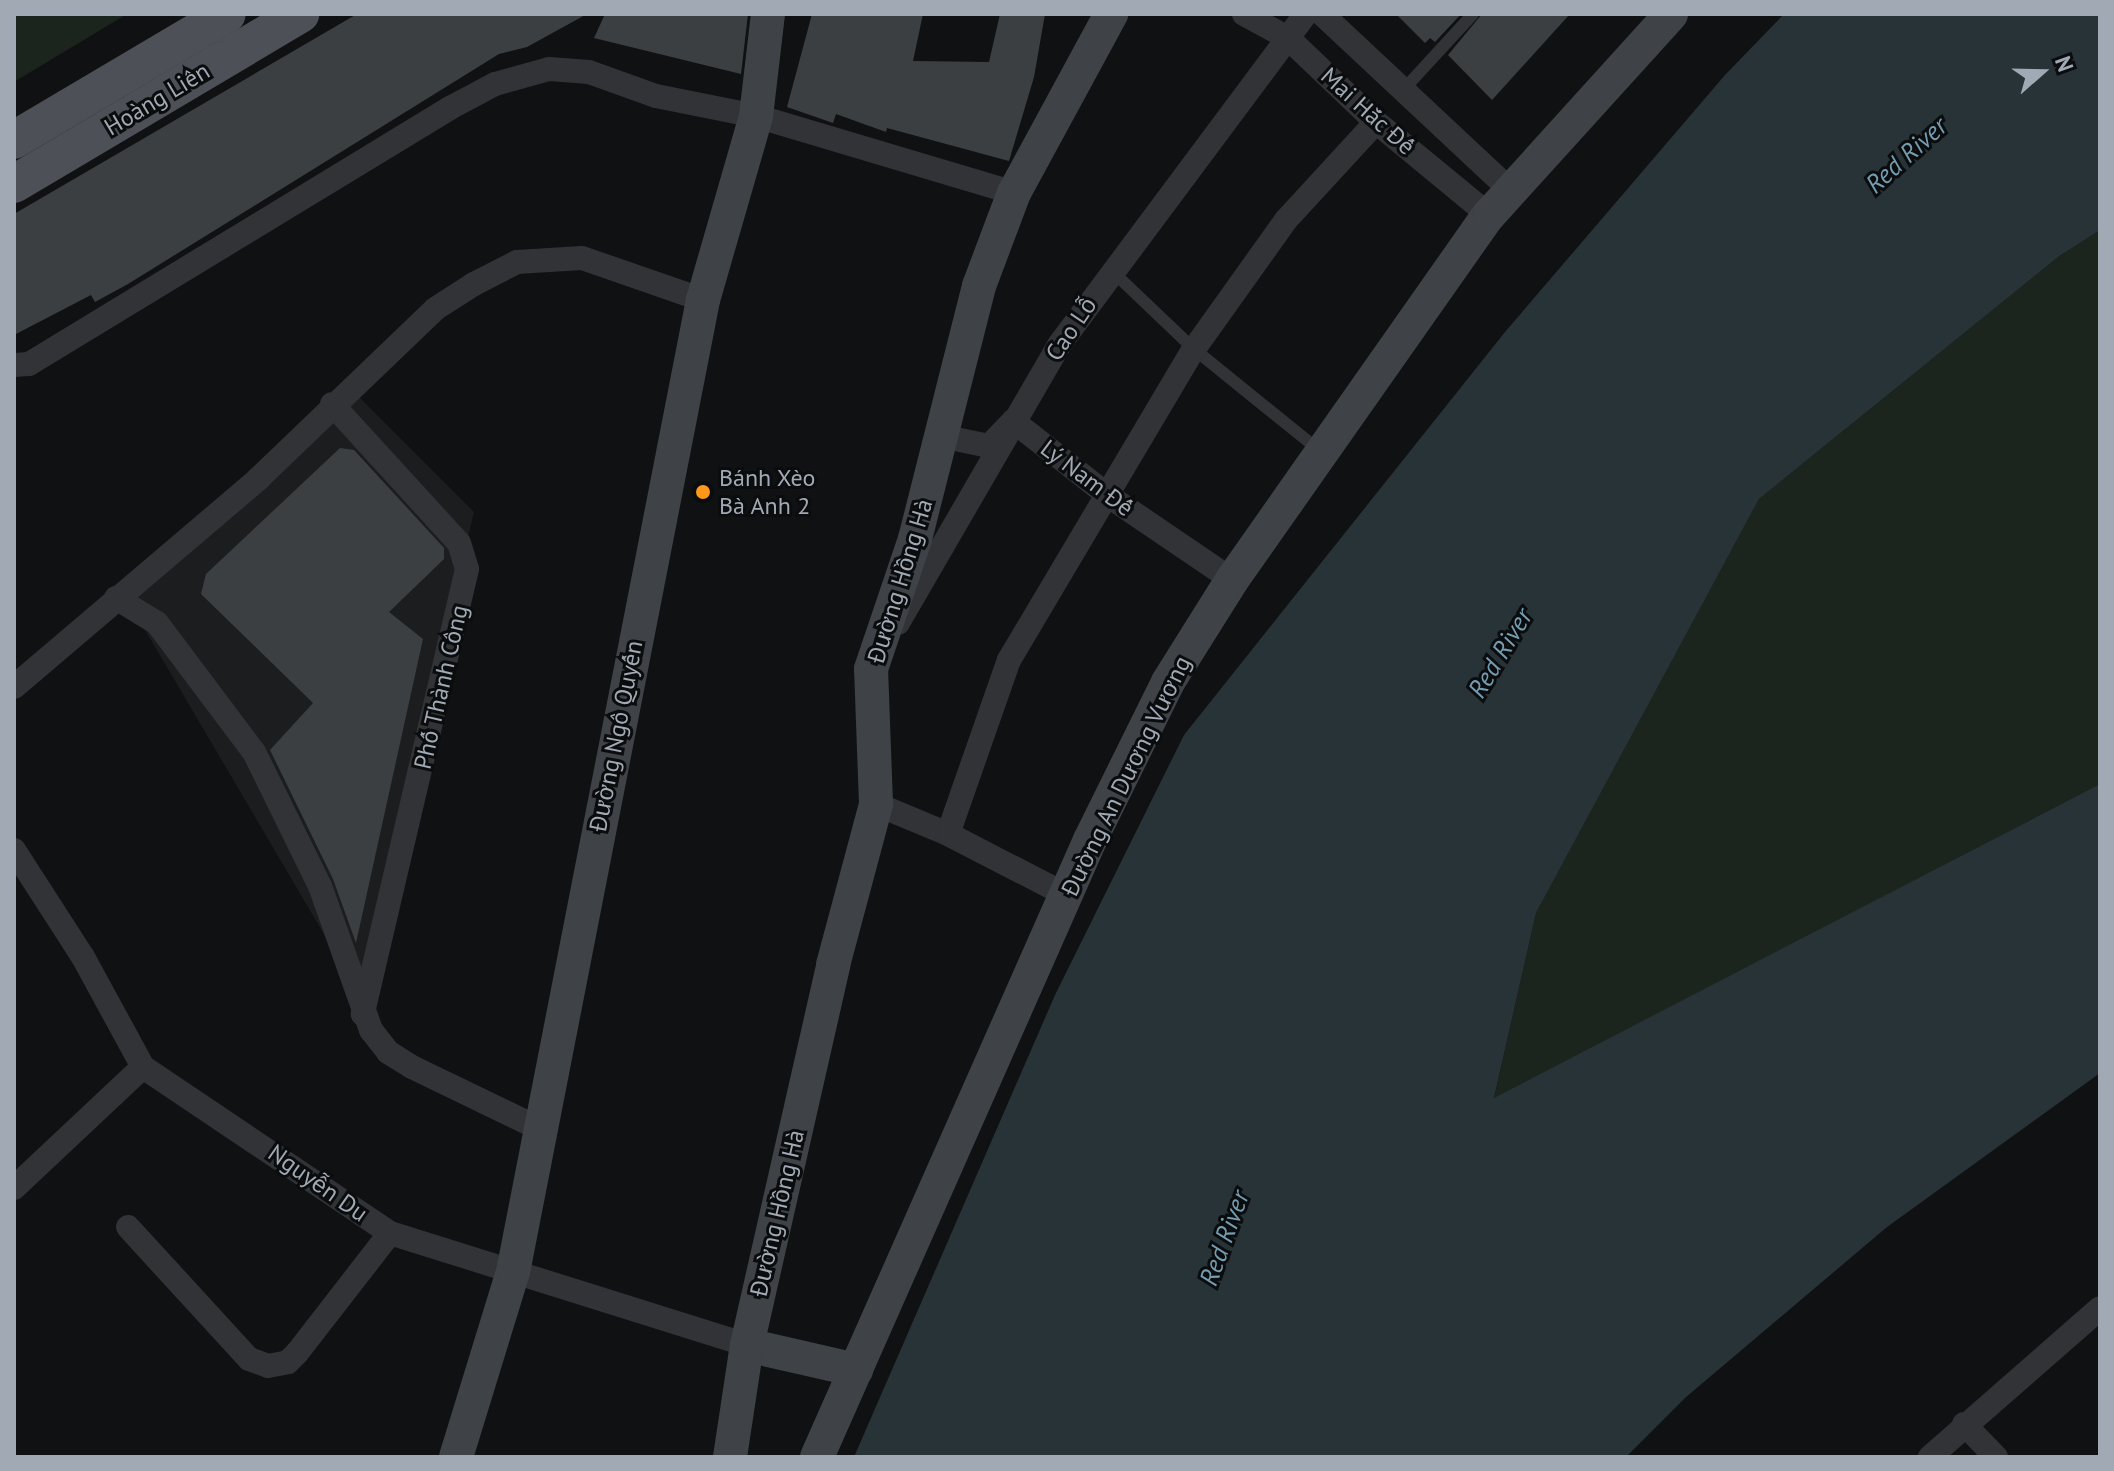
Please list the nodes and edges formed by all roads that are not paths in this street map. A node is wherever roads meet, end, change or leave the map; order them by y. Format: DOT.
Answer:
graph roads {
  1 [pos="227,14"];
  2 [pos="300,14"];
  3 [pos="768,14"];
  4 [pos="1111,14"];
  5 [pos="1244,14"];
  6 [pos="1306,14"];
  7 [pos="1322,14"];
  8 [pos="1473,14"];
  9 [pos="1671,14"];
  10 [pos="1288,38"];
  11 [pos="1405,88"];
  12 [pos="756,116"];
  13 [pos="1376,122"];
  14 [pos="14,140"];
  15 [pos="14,184"];
  16 [pos="1014,193"];
  17 [pos="1500,202"];
  18 [pos="1111,270"];
  19 [pos="703,300"];
  20 [pos="1194,349"];
  21 [pos="14,365"];
  22 [pos="332,404"];
  23 [pos="1013,421"];
  24 [pos="941,436"];
  25 [pos="1321,452"];
  26 [pos="1110,497"];
  27 [pos="1232,580"];
  28 [pos="116,598"];
  29 [pos="871,669"];
  30 [pos="14,687"];
  31 [pos="876,804"];
  32 [pos="948,834"];
  33 [pos="14,850"];
  34 [pos="1066,895"];
  35 [pos="363,1014"];
  36 [pos="143,1067"];
  37 [pos="538,1128"];
  38 [pos="14,1188"];
  39 [pos="128,1227"];
  40 [pos="390,1233"];
  41 [pos="513,1272"];
  42 [pos="2100,1308"];
  43 [pos="747,1345"];
  44 [pos="856,1370"];
  45 [pos="1964,1424"];
  46 [pos="456,1457"];
  47 [pos="730,1457"];
  48 [pos="817,1457"];
  49 [pos="1930,1457"];
  50 [pos="1996,1457"];
  1 -- 14 [label="main road, Hoàng Liên"];
  2 -- 15 [label="main road, Hoàng Liên"];
  3 -- 12 [label="street, Đường Ngô Quyến"];
  4 -- 16 [label="street, Đường Hồng Hà"];
  5 -- 10 [label="street, Mai Hắc Đế"];
  6 -- 10 [label="street, Cao Lỗ"];
  7 -- 11 [label="street, Mai Hắc Đế"];
  8 -- 11 [label="lane"];
  9 -- 17 [label="street, Đường An Dương Vương"];
  10 -- 13 [label="street, Mai Hắc Đế"];
  10 -- 18 [label="street, Cao Lỗ"];
  11 -- 17 [label="street, Mai Hắc Đế"];
  12 -- 16 [label="street"];
  12 -- 19 [label="street, Đường Ngô Quyến"];
  12 -- 21 [label="street"];
  13 -- 17 [label="street, Mai Hắc Đế"];
  13 -- 20 [label="street"];
  16 -- 24 [label="street, Đường Hồng Hà"];
  17 -- 25 [label="street, Đường An Dương Vương"];
  18 -- 20 [label="lane"];
  18 -- 23 [label="street, Cao Lỗ"];
  19 -- 22 [label="street"];
  19 -- 37 [label="street, Đường Ngô Quyến"];
  20 -- 25 [label="lane"];
  20 -- 26 [label="street"];
  22 -- 28 [label="street"];
  22 -- 35 [label="street, Phố Thành Công"];
  23 -- 24 [label="street"];
  23 -- 26 [label="street, Lý Nam Đế"];
  23 -- 29 [label="street, Cao Lỗ"];
  24 -- 29 [label="street, Đường Hồng Hà"];
  25 -- 27 [label="street, Đường An Dương Vương"];
  26 -- 27 [label="street, Lý Nam Đế"];
  26 -- 32 [label="street"];
  27 -- 34 [label="street, Đường An Dương Vương"];
  28 -- 30 [label="street"];
  28 -- 35 [label="street"];
  29 -- 31 [label="street, Đường Hồng Hà"];
  31 -- 32 [label="street"];
  31 -- 43 [label="street, Đường Hồng Hà"];
  32 -- 34 [label="street"];
  33 -- 36 [label="street, Nguyễn Du"];
  34 -- 44 [label="street, Đường An Dương Vương"];
  35 -- 37 [label="street"];
  36 -- 38 [label="street"];
  36 -- 40 [label="street, Nguyễn Du"];
  37 -- 41 [label="street, Đường Ngô Quyến"];
  39 -- 40 [label="street"];
  40 -- 41 [label="street, Nguyễn Du"];
  41 -- 43 [label="street, Nguyễn Du"];
  41 -- 46 [label="street, Đường Ngô Quyến"];
  42 -- 45 [label="street"];
  43 -- 44 [label="street"];
  43 -- 47 [label="street, Đường Hồng Hà"];
  44 -- 48 [label="street, Đường An Dương Vương"];
  45 -- 49 [label="street"];
  45 -- 50 [label="street"];
}
